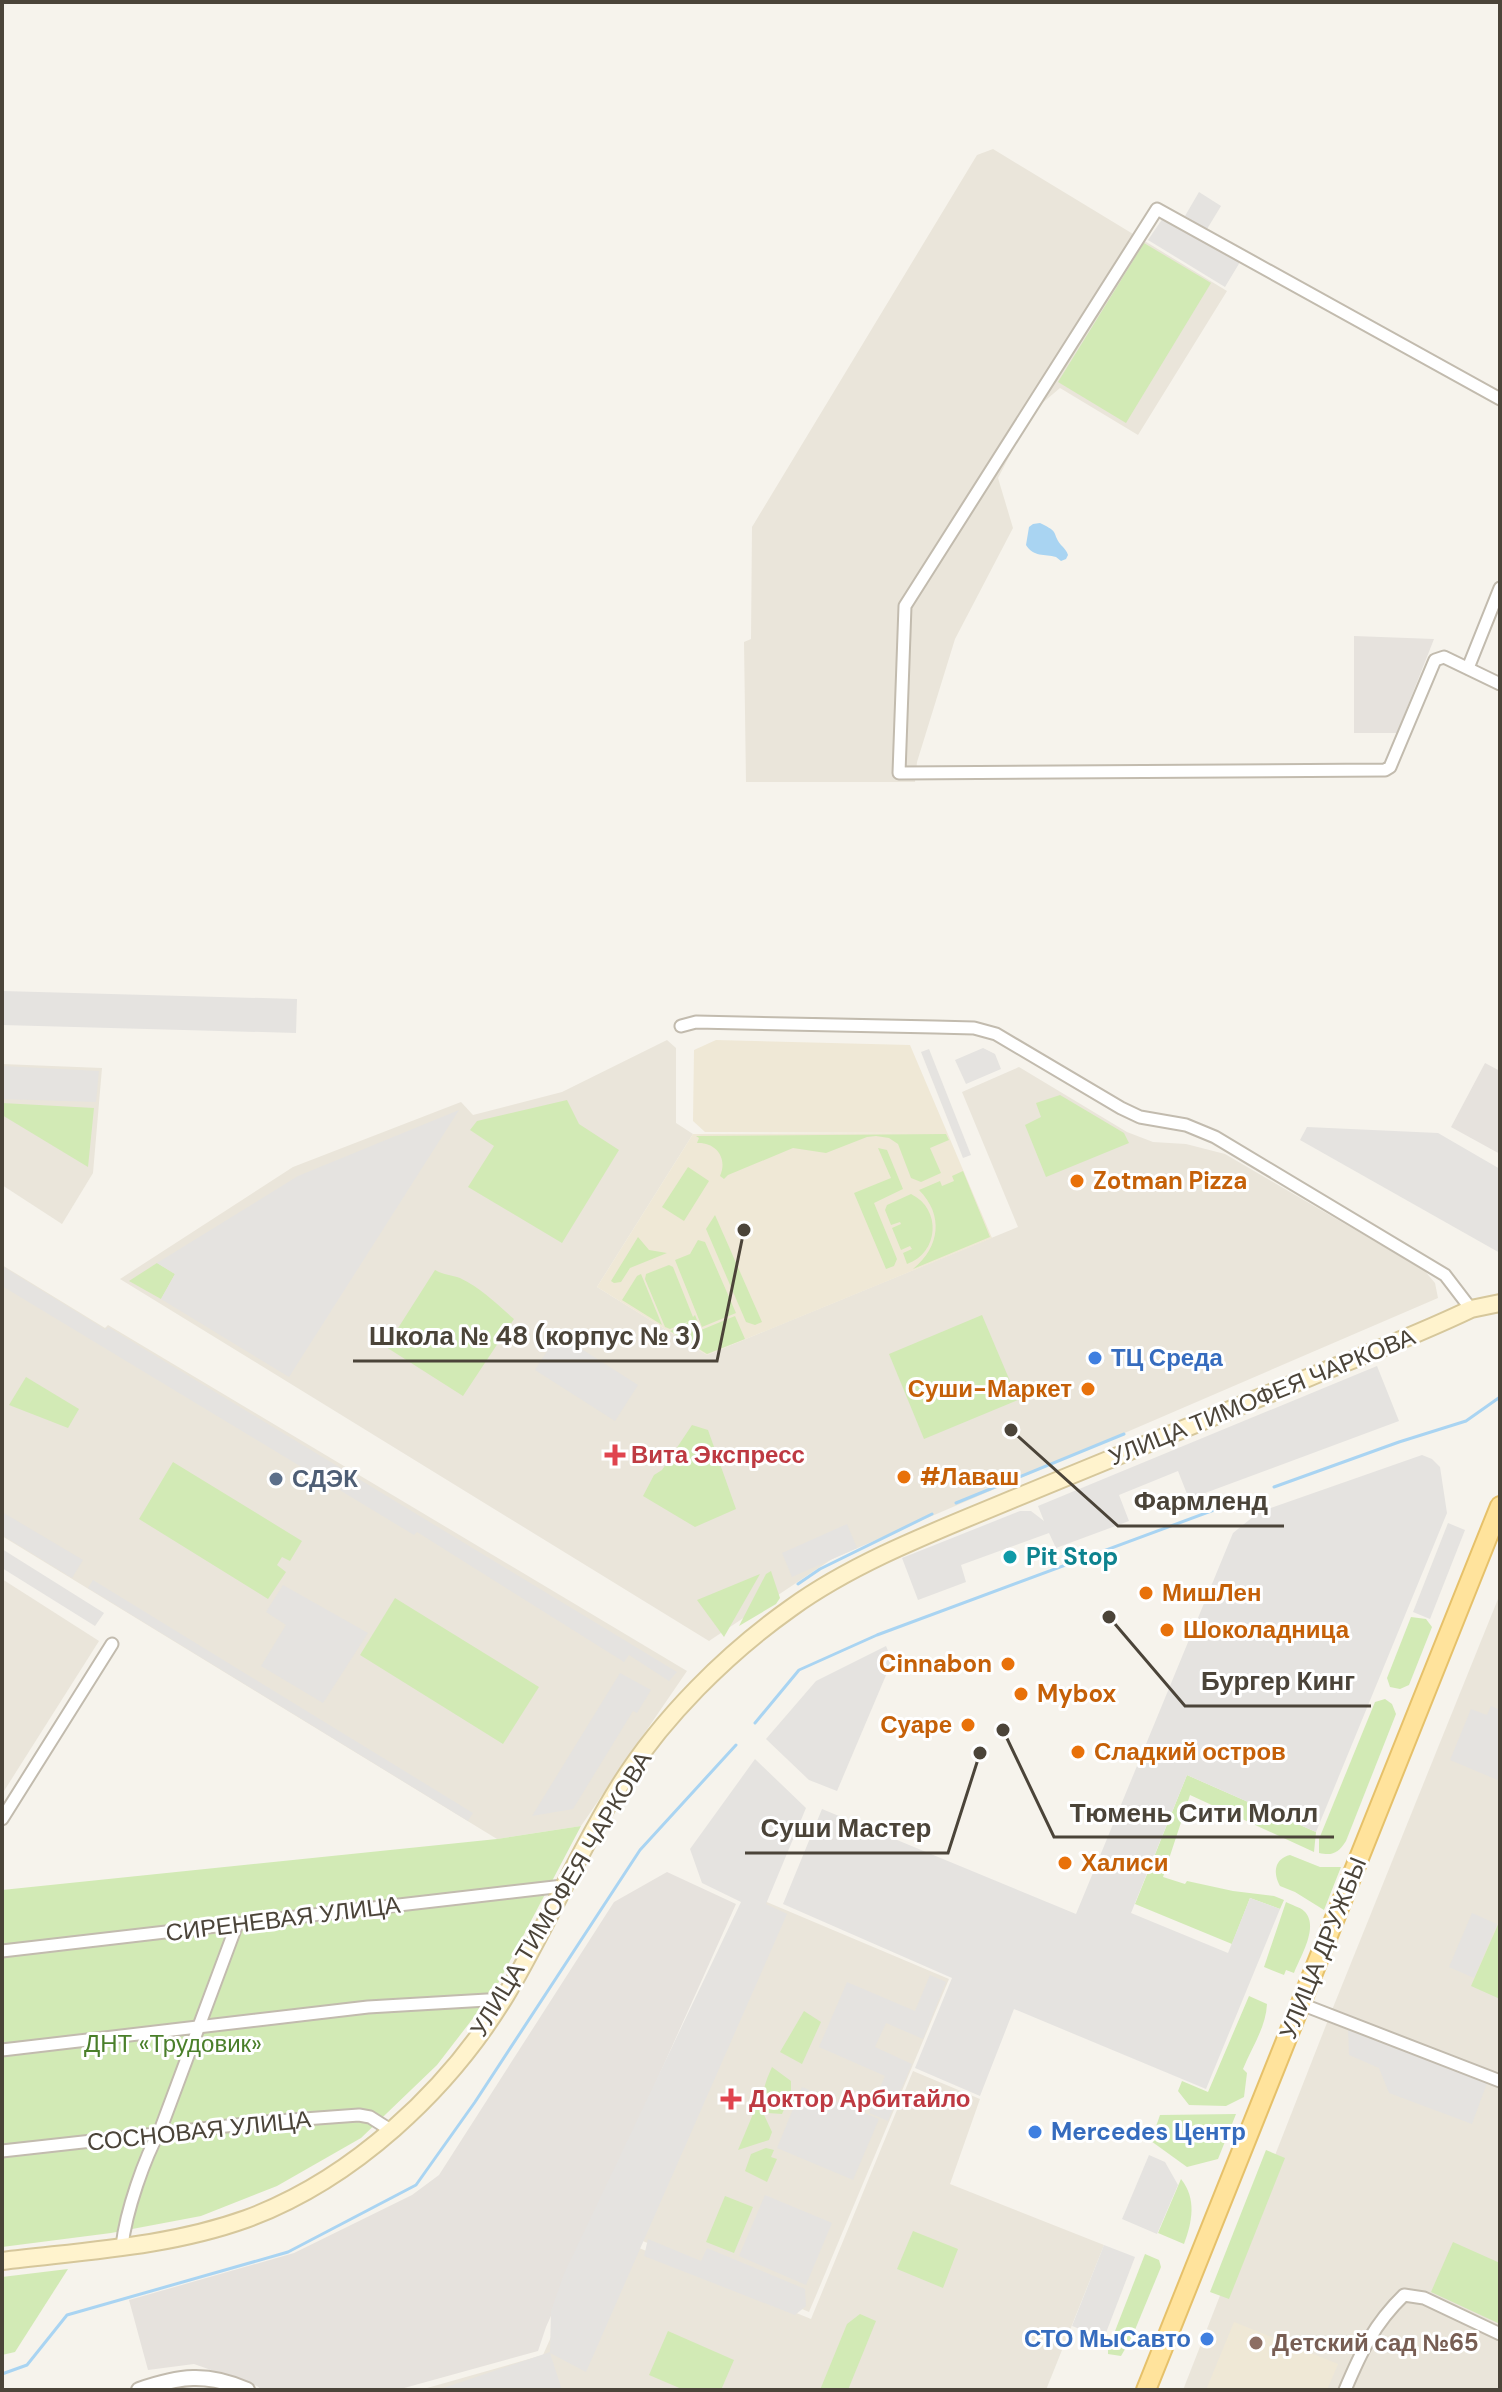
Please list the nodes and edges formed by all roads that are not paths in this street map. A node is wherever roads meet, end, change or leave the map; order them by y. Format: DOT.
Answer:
graph roads {
  1 [pos="1500,399"];
  2 [pos="1500,588"];
  3 [pos="1468,668"];
  4 [pos="1500,684"];
  5 [pos="681,1026"];
  6 [pos="1500,1296"];
  7 [pos="1500,1303"];
  8 [pos="1471,1309"];
  9 [pos="1500,1315"];
  10 [pos="1445,1322"];
  11 [pos="1500,1506"];
  12 [pos="112,1644"];
  13 [pos="2,1819"];
  14 [pos="563,1886"];
  15 [pos="237,1924"];
  16 [pos="2,1951"];
  17 [pos="504,1999"];
  18 [pos="1301,2004"];
  19 [pos="200,2026"];
  20 [pos="2,2050"];
  21 [pos="1500,2081"];
  22 [pos="392,2131"];
  23 [pos="158,2133"];
  24 [pos="2,2151"];
  25 [pos="122,2246"];
  26 [pos="2,2261"];
  27 [pos="1500,2334"];
  28 [pos="139,2390"];
  29 [pos="247,2390"];
  30 [pos="1146,2390"];
  31 [pos="1345,2390"];
  1 -- 3 [label="street"];
  2 -- 3 [label="street"];
  3 -- 4 [label="street"];
  5 -- 8 [label="street"];
  6 -- 8 [label="main road"];
  7 -- 8 [label="main road, УЛИЦА ТИМОФЕЯ ЧАРКОВА"];
  8 -- 10 [label="main road, УЛИЦА ТИМОФЕЯ ЧАРКОВА"];
  9 -- 10 [label="main road"];
  10 -- 14 [label="main road, УЛИЦА ТИМОФЕЯ ЧАРКОВА"];
  11 -- 18 [label="main road, УЛИЦА ДРУЖБЫ"];
  12 -- 13 [label="street"];
  14 -- 15 [label="street, СИРЕНЕВАЯ УЛИЦА"];
  14 -- 17 [label="main road, УЛИЦА ТИМОФЕЯ ЧАРКОВА"];
  15 -- 16 [label="street, СИРЕНЕВАЯ УЛИЦА"];
  15 -- 19 [label="street"];
  17 -- 19 [label="street"];
  17 -- 22 [label="main road, УЛИЦА ТИМОФЕЯ ЧАРКОВА"];
  18 -- 21 [label="street"];
  18 -- 30 [label="main road, УЛИЦА ДРУЖБЫ"];
  19 -- 20 [label="street"];
  19 -- 23 [label="street"];
  22 -- 23 [label="street, СОСНОВАЯ УЛИЦА"];
  22 -- 25 [label="main road, УЛИЦА ТИМОФЕЯ ЧАРКОВА"];
  23 -- 24 [label="street, СОСНОВАЯ УЛИЦА"];
  23 -- 25 [label="street"];
  25 -- 26 [label="main road, УЛИЦА ТИМОФЕЯ ЧАРКОВА"];
  27 -- 31 [label="street"];
  28 -- 29 [label="street"];
}
